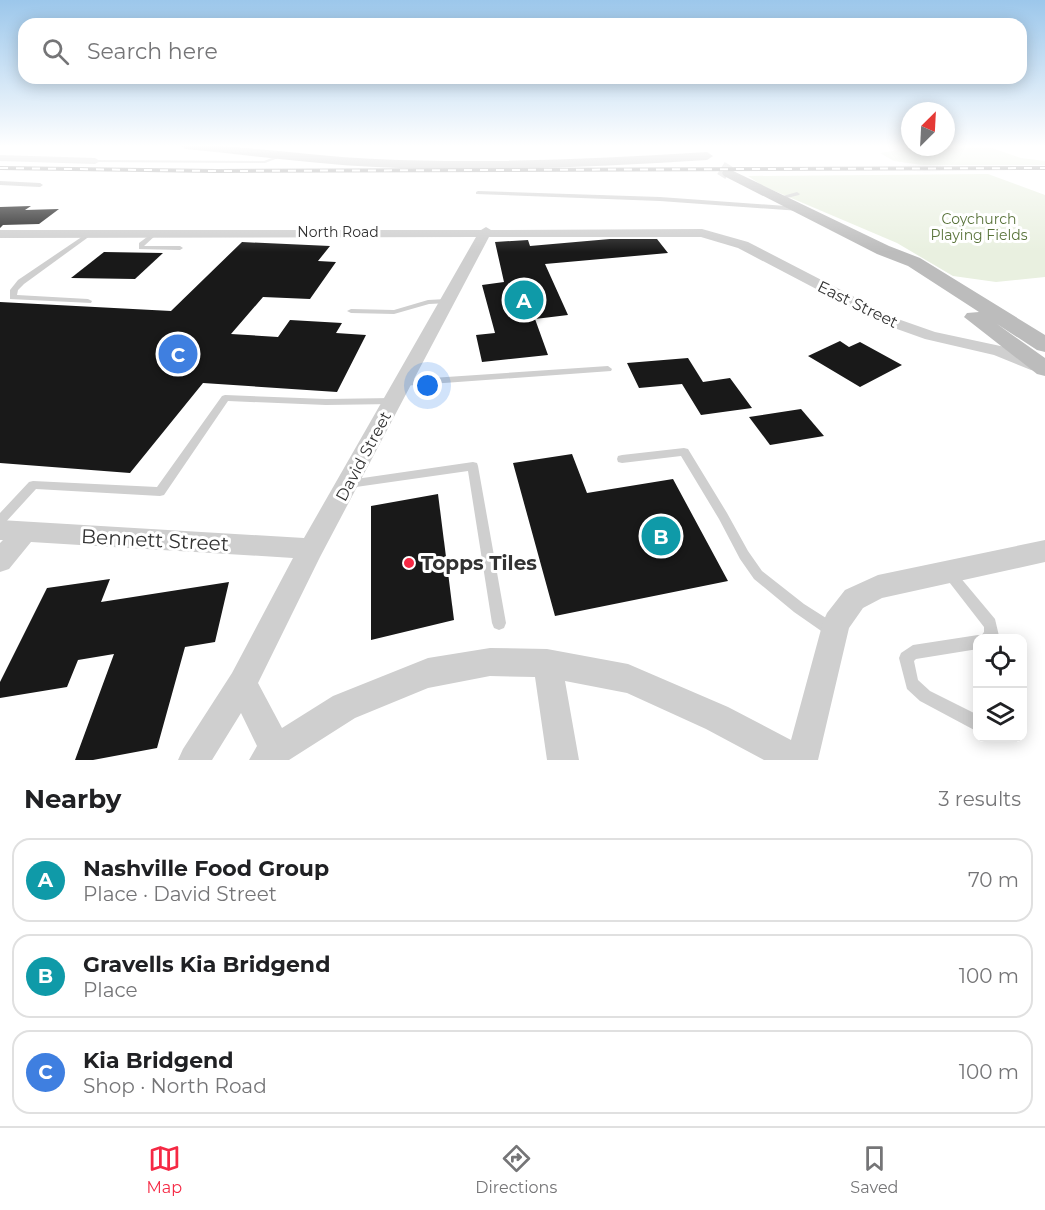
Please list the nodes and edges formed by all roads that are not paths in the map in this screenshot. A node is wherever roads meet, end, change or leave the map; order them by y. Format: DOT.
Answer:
graph roads {
  1 [pos="742,180"];
  2 [pos="0,183"];
  3 [pos="14,183"];
  4 [pos="40,185"];
  5 [pos="0,190"];
  6 [pos="478,193"];
  7 [pos="797,194"];
  8 [pos="779,204"];
  9 [pos="704,207"];
  10 [pos="486,231"];
  11 [pos="675,232"];
  12 [pos="91,233"];
  13 [pos="155,233"];
  14 [pos="0,234"];
  15 [pos="180,248"];
  16 [pos="884,250"];
  17 [pos="88,301"];
  18 [pos="446,301"];
  19 [pos="351,311"];
  20 [pos="1017,326"];
  21 [pos="993,330"];
  22 [pos="932,336"];
  23 [pos="1045,345"];
  24 [pos="608,369"];
  25 [pos="1045,369"];
  26 [pos="397,392"];
  27 [pos="622,459"];
  28 [pos="349,484"];
  29 [pos="0,521"];
  30 [pos="0,530"];
  31 [pos="25,532"];
  32 [pos="311,549"];
  33 [pos="1045,551"];
  34 [pos="0,561"];
  35 [pos="948,572"];
  36 [pos="499,623"];
  37 [pos="834,631"];
  38 [pos="992,634"];
  39 [pos="973,643"];
  40 [pos="547,663"];
  41 [pos="242,683"];
  42 [pos="973,721"];
  43 [pos="271,755"];
  44 [pos="194,760"];
  45 [pos="563,760"];
  46 [pos="797,760"];
  47 [pos="802,760"];
  1 -- 8 [label="main road"];
  2 -- 3 [label="lane"];
  3 -- 4 [label="lane"];
  3 -- 5 [label="lane"];
  6 -- 8 [label="lane"];
  7 -- 8 [label="lane"];
  8 -- 9 [label="lane"];
  8 -- 16 [label="main road"];
  10 -- 11 [label="street, North Road"];
  10 -- 13 [label="street, North Road"];
  10 -- 18 [label="street, David Street"];
  11 -- 22 [label="street, East Street"];
  12 -- 13 [label="street, North Road"];
  12 -- 14 [label="street, North Road"];
  12 -- 17 [label="lane"];
  13 -- 15 [label="lane"];
  16 -- 20 [label="main road"];
  16 -- 21 [label="main road"];
  18 -- 19 [label="lane"];
  18 -- 26 [label="street, David Street"];
  20 -- 21 [label="street"];
  20 -- 23 [label="main road"];
  21 -- 22 [label="street"];
  21 -- 25 [label="main road"];
  22 -- 25 [label="street, East Street"];
  24 -- 26 [label="lane"];
  26 -- 28 [label="street, David Street"];
  26 -- 29 [label="lane"];
  27 -- 37 [label="lane"];
  28 -- 32 [label="street, David Street"];
  28 -- 36 [label="lane"];
  30 -- 31 [label="street, Bennett Street"];
  31 -- 32 [label="street, Bennett Street"];
  31 -- 34 [label="street"];
  32 -- 41 [label="street, David Street"];
  33 -- 35 [label="street"];
  35 -- 37 [label="street"];
  35 -- 38 [label="lane"];
  37 -- 47 [label="street"];
  39 -- 42 [label="lane"];
  40 -- 43 [label="street"];
  40 -- 45 [label="street"];
  40 -- 46 [label="street"];
  41 -- 43 [label="street"];
  41 -- 44 [label="street, David Street"];
}
